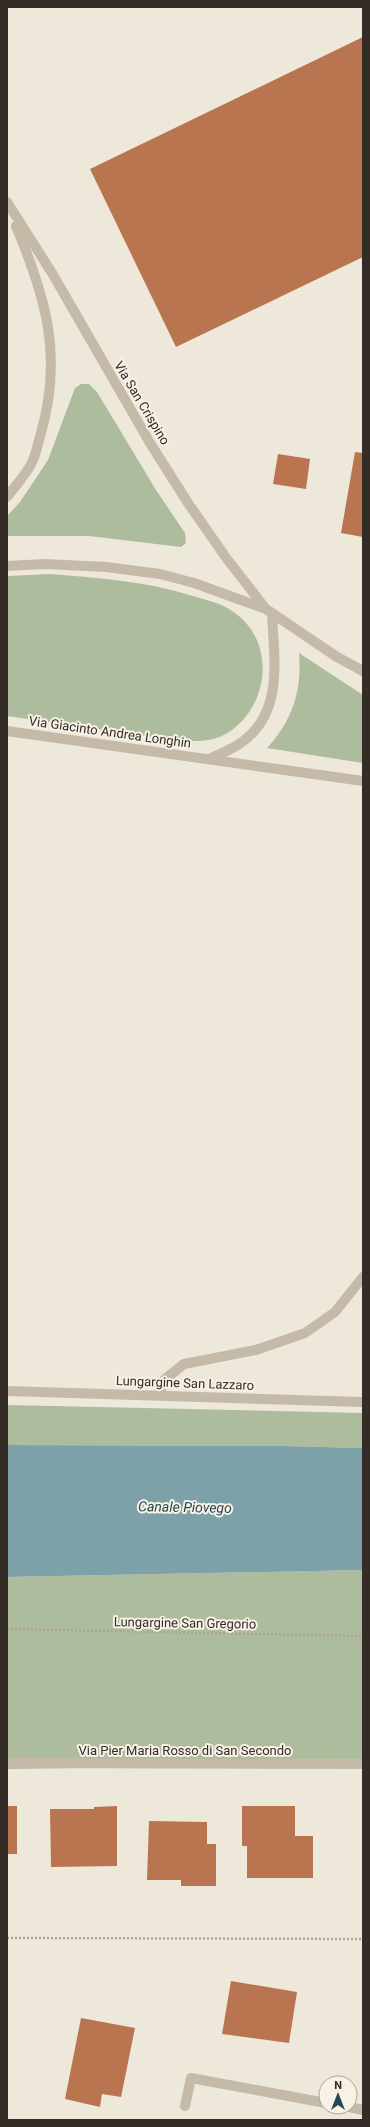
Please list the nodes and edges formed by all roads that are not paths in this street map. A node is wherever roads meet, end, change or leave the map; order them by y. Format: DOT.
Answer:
graph roads {
  1 [pos="7,203"];
  2 [pos="7,497"];
  3 [pos="7,566"];
  4 [pos="269,612"];
  5 [pos="363,671"];
  6 [pos="7,731"];
  7 [pos="209,759"];
  8 [pos="363,781"];
  9 [pos="363,1277"];
  10 [pos="7,1391"];
  11 [pos="158,1396"];
  12 [pos="363,1402"];
  13 [pos="7,1763"];
  14 [pos="363,1764"];
  15 [pos="318,2102"];
  16 [pos="185,2106"];
  1 -- 2 [label="street, Via San Crispino"];
  1 -- 4 [label="street, Via San Crispino"];
  3 -- 4 [label="street"];
  4 -- 5 [label="street"];
  4 -- 7 [label="street"];
  6 -- 7 [label="street, Via Giacinto Andrea Longhin"];
  7 -- 8 [label="street, Via Giacinto Andrea Longhin"];
  9 -- 11 [label="street"];
  10 -- 11 [label="street, Lungargine San Lazzaro"];
  11 -- 12 [label="street, Lungargine San Lazzaro"];
  13 -- 14 [label="street, Via Pier Maria Rosso di San Secondo"];
  15 -- 16 [label="street"];
}
